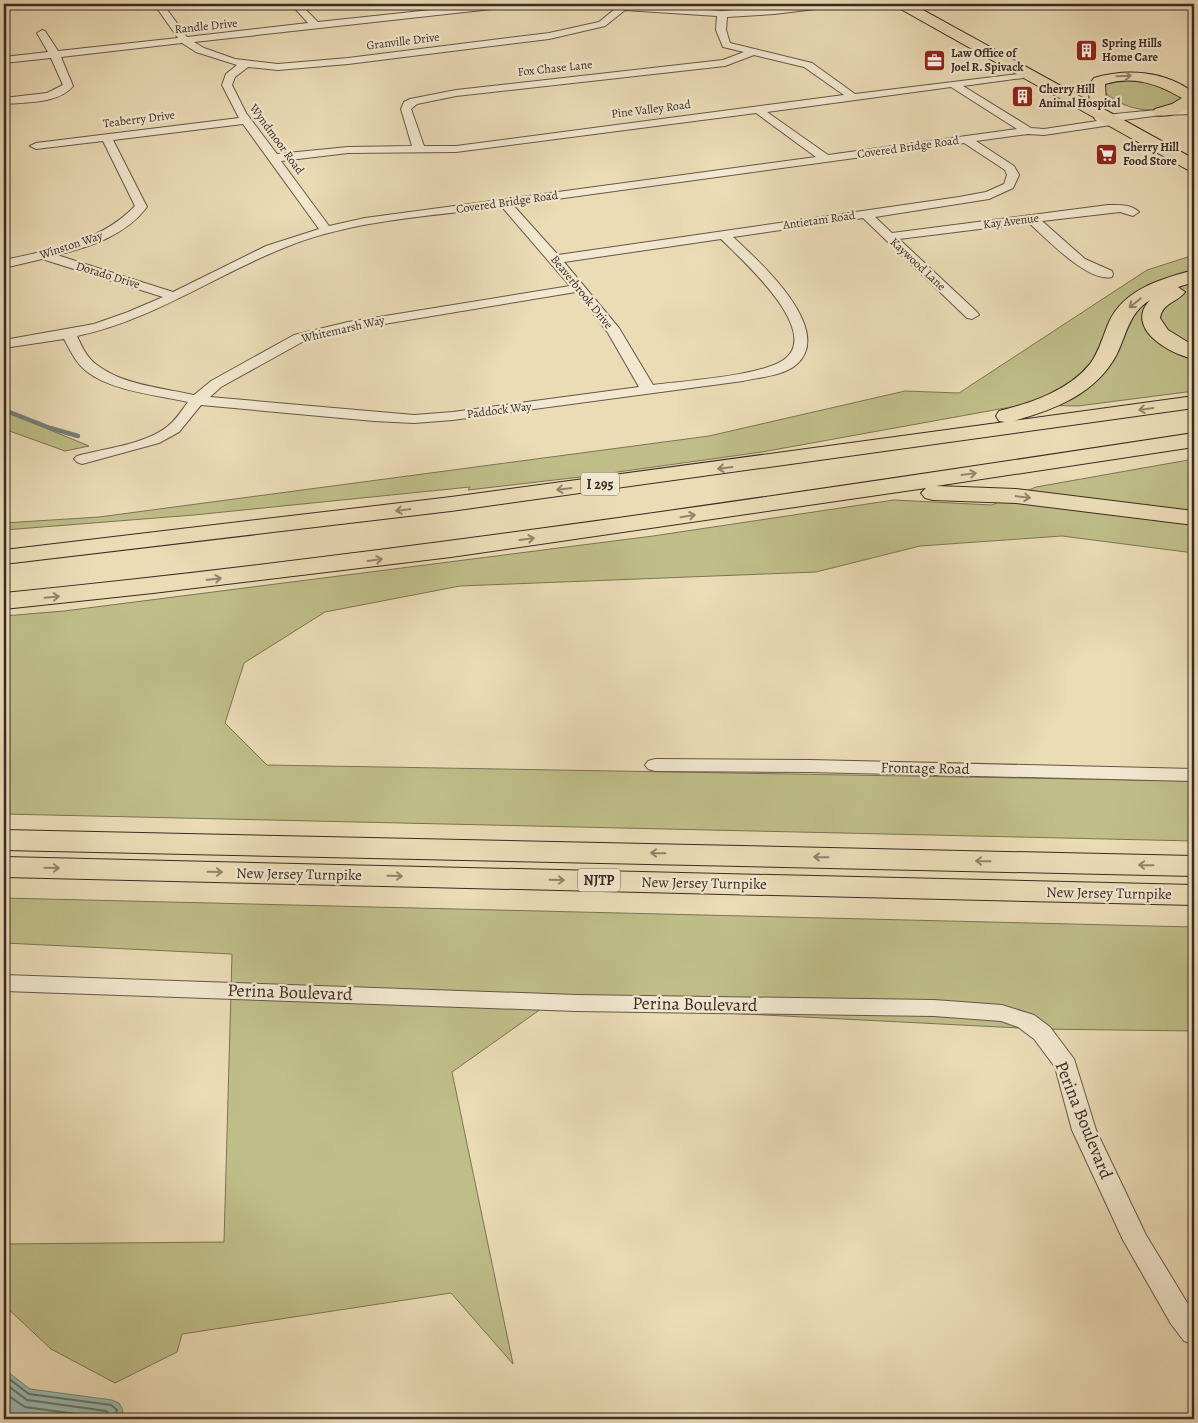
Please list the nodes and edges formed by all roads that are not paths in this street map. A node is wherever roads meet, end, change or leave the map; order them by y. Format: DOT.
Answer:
graph roads {
  1 [pos="158,4"];
  2 [pos="295,4"];
  3 [pos="424,4"];
  4 [pos="510,4"];
  5 [pos="583,4"];
  6 [pos="832,4"];
  7 [pos="902,4"];
  8 [pos="916,4"];
  9 [pos="625,6"];
  10 [pos="434,12"];
  11 [pos="722,14"];
  12 [pos="316,26"];
  13 [pos="42,33"];
  14 [pos="185,41"];
  15 [pos="753,52"];
  16 [pos="55,55"];
  17 [pos="4,60"];
  18 [pos="245,64"];
  19 [pos="1030,74"];
  20 [pos="953,84"];
  21 [pos="853,97"];
  22 [pos="4,101"];
  23 [pos="1098,103"];
  24 [pos="757,110"];
  25 [pos="1194,111"];
  26 [pos="1161,112"];
  27 [pos="1118,118"];
  28 [pos="246,120"];
  29 [pos="1028,131"];
  30 [pos="106,136"];
  31 [pos="965,140"];
  32 [pos="36,146"];
  33 [pos="419,149"];
  34 [pos="1194,154"];
  35 [pos="274,158"];
  36 [pos="826,159"];
  37 [pos="1194,166"];
  38 [pos="505,203"];
  39 [pos="1132,212"];
  40 [pos="865,214"];
  41 [pos="1032,219"];
  42 [pos="326,230"];
  43 [pos="723,234"];
  44 [pos="888,237"];
  45 [pos="43,255"];
  46 [pos="556,259"];
  47 [pos="4,264"];
  48 [pos="1107,274"];
  49 [pos="1194,276"];
  50 [pos="1194,285"];
  51 [pos="579,288"];
  52 [pos="174,296"];
  53 [pos="972,315"];
  54 [pos="69,334"];
  55 [pos="4,344"];
  56 [pos="1194,353"];
  57 [pos="648,389"];
  58 [pos="197,400"];
  59 [pos="1194,402"];
  60 [pos="1194,440"];
  61 [pos="82,458"];
  62 [pos="751,465"];
  63 [pos="782,502"];
  64 [pos="1194,518"];
  65 [pos="4,557"];
  66 [pos="4,602"];
  67 [pos="655,765"];
  68 [pos="1194,775"];
  69 [pos="4,840"];
  70 [pos="1194,866"];
  71 [pos="4,867"];
  72 [pos="1194,894"];
  73 [pos="4,983"];
  74 [pos="1194,1333"];
  1 -- 14 [label="street"];
  2 -- 12 [label="street"];
  3 -- 10 [label="street"];
  4 -- 10 [label="street, Randle Drive"];
  5 -- 9 [label="street"];
  6 -- 11 [label="street"];
  7 -- 19 [label="highway"];
  8 -- 23 [label="highway"];
  9 -- 11 [label="street"];
  9 -- 18 [label="street, Granville Drive"];
  10 -- 12 [label="street, Randle Drive"];
  11 -- 15 [label="street"];
  12 -- 14 [label="street, Randle Drive"];
  13 -- 16 [label="street"];
  14 -- 16 [label="street, Randle Drive"];
  14 -- 18 [label="street, Granville Drive"];
  15 -- 21 [label="street"];
  15 -- 33 [label="street, Fox Chase Lane"];
  16 -- 17 [label="street, Randle Drive"];
  16 -- 22 [label="street"];
  18 -- 28 [label="street, Wyndmoor Road"];
  19 -- 20 [label="street, Pine Valley Road"];
  19 -- 27 [label="highway"];
  20 -- 21 [label="street, Pine Valley Road"];
  20 -- 29 [label="street"];
  21 -- 24 [label="street, Pine Valley Road"];
  23 -- 26 [label="highway, one-way"];
  23 -- 27 [label="highway"];
  24 -- 33 [label="street, Pine Valley Road"];
  24 -- 36 [label="street"];
  25 -- 26 [label="street"];
  26 -- 27 [label="street"];
  27 -- 29 [label="street, Covered Bridge Road"];
  27 -- 34 [label="highway"];
  27 -- 37 [label="highway"];
  28 -- 30 [label="street, Teaberry Drive"];
  28 -- 35 [label="street, Wyndmoor Road"];
  29 -- 31 [label="street, Covered Bridge Road"];
  30 -- 32 [label="street, Teaberry Drive"];
  30 -- 45 [label="street, Winston Way"];
  31 -- 36 [label="street, Covered Bridge Road"];
  31 -- 40 [label="street, Antietam Road"];
  33 -- 35 [label="street, Pine Valley Road"];
  35 -- 42 [label="street, Wyndmoor Road"];
  36 -- 38 [label="street, Covered Bridge Road"];
  38 -- 42 [label="street, Covered Bridge Road"];
  38 -- 46 [label="street, Beaverbrook Drive"];
  39 -- 41 [label="street, Kay Avenue"];
  40 -- 43 [label="street, Antietam Road"];
  40 -- 44 [label="street, Kaywood Lane"];
  41 -- 44 [label="street, Kay Avenue"];
  41 -- 48 [label="street"];
  42 -- 52 [label="street, Covered Bridge Road"];
  43 -- 46 [label="street, Antietam Road"];
  43 -- 57 [label="street, Paddock Way"];
  44 -- 53 [label="street, Kaywood Lane"];
  45 -- 47 [label="street, Winston Way"];
  45 -- 52 [label="street, Dorado Drive"];
  46 -- 51 [label="street, Beaverbrook Drive"];
  49 -- 62 [label="highway, one-way"];
  50 -- 56 [label="highway"];
  51 -- 57 [label="street, Beaverbrook Drive"];
  51 -- 58 [label="street, Whitemarsh Way"];
  52 -- 54 [label="street, Covered Bridge Road"];
  54 -- 55 [label="street, Covered Bridge Road"];
  54 -- 58 [label="street, Paddock Way"];
  57 -- 58 [label="street, Paddock Way"];
  58 -- 61 [label="street, Whitemarsh Way"];
  59 -- 62 [label="highway, I 295, one-way"];
  63 -- 60 [label="highway, one-way"];
  62 -- 65 [label="highway, I 295, one-way"];
  63 -- 64 [label="highway, one-way"];
  66 -- 63 [label="highway, one-way"];
  67 -- 68 [label="street, Frontage Road"];
  70 -- 69 [label="highway, New Jersey Turnpike / NJTP, one-way"];
  71 -- 72 [label="highway, New Jersey Turnpike / NJTP, one-way"];
  73 -- 74 [label="street, Perina Boulevard"];
}
